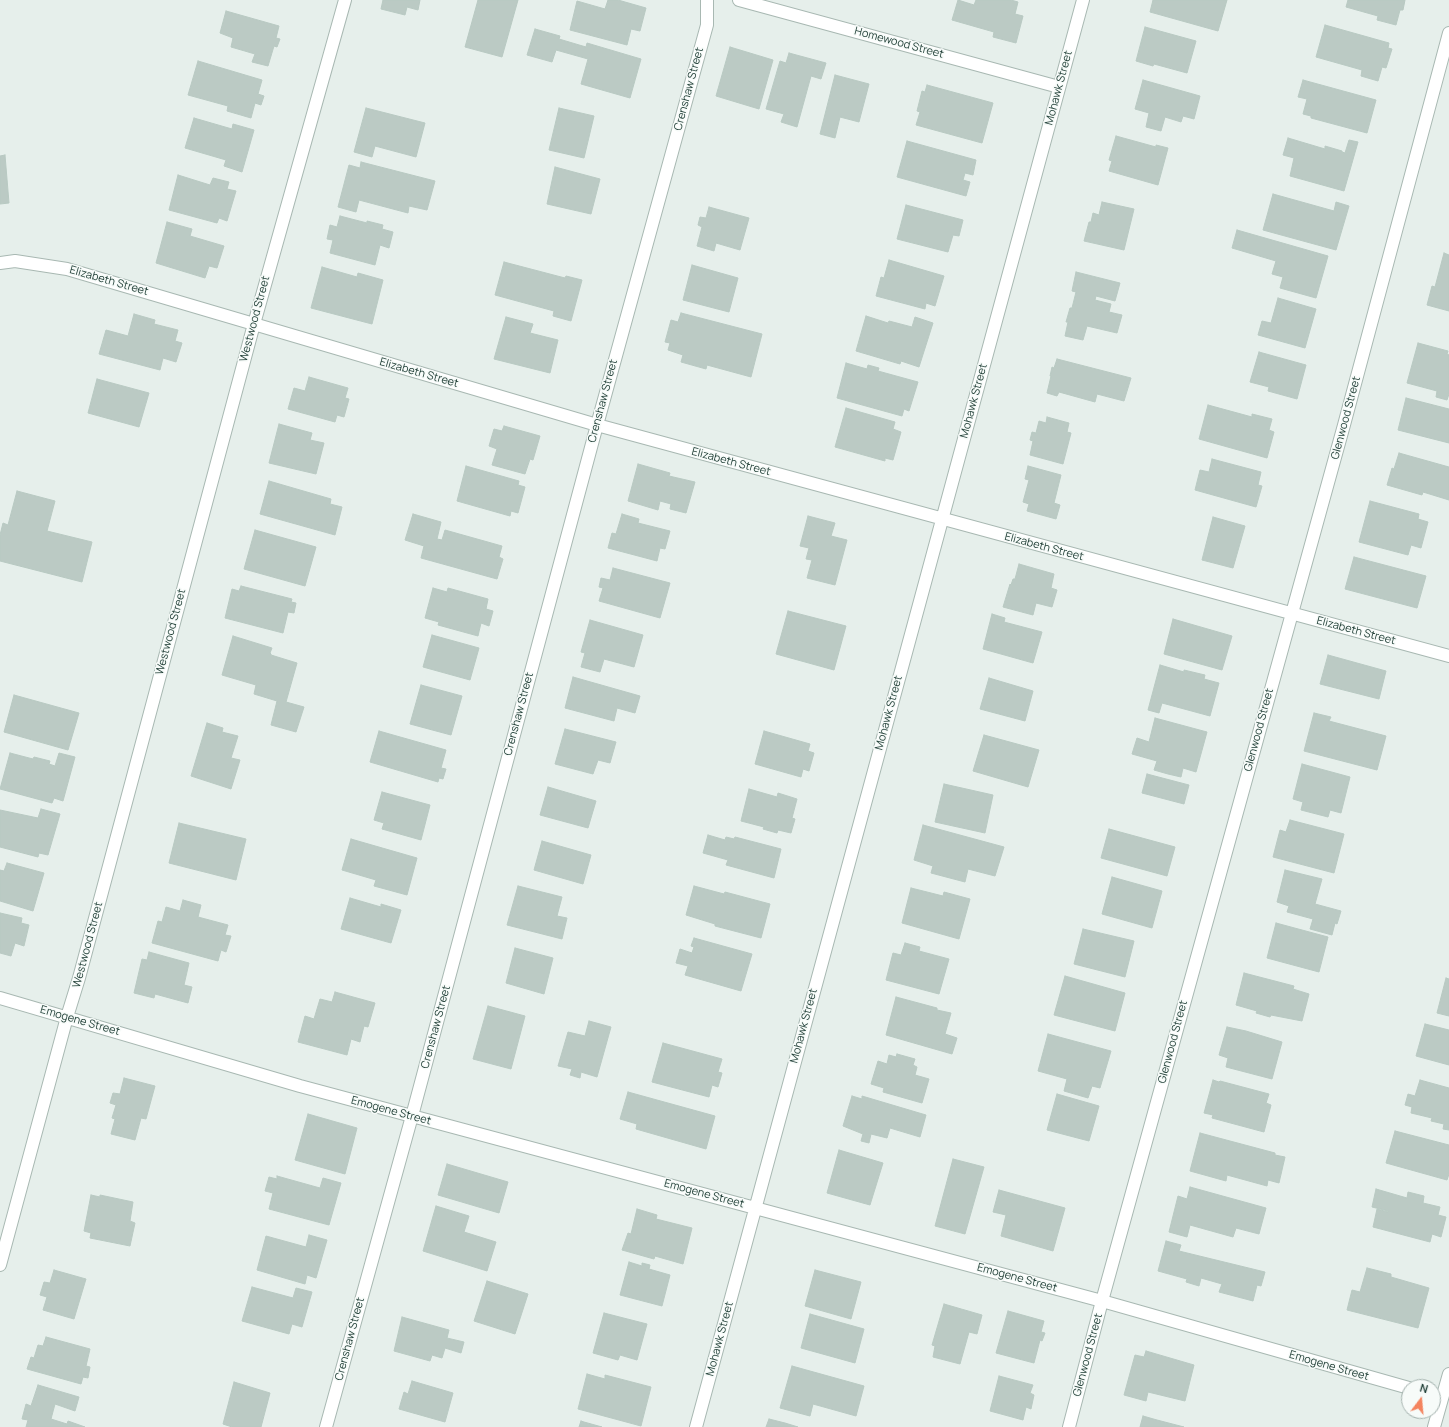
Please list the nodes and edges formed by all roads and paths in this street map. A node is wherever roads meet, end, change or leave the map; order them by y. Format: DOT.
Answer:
graph roads {
  1 [pos="345,0"];
  2 [pos="707,0"];
  3 [pos="739,0"];
  4 [pos="1083,0"];
  5 [pos="1449,33"];
  6 [pos="1059,87"];
  7 [pos="0,263"];
  8 [pos="254,324"];
  9 [pos="596,425"];
  10 [pos="941,519"];
  11 [pos="1292,613"];
  12 [pos="1449,656"];
  13 [pos="0,998"];
  14 [pos="67,1017"];
  15 [pos="412,1116"];
  16 [pos="755,1208"];
  17 [pos="0,1266"];
  18 [pos="1102,1301"];
  19 [pos="1449,1374"];
  20 [pos="1401,1386"];
  21 [pos="1442,1397"];
  22 [pos="326,1427"];
  23 [pos="696,1427"];
  24 [pos="1069,1427"];
  25 [pos="1434,1427"];
  1 -- 8 [label="street, Westwood Street"];
  2 -- 9 [label="street, Crenshaw Street"];
  3 -- 6 [label="street, Homewood Street"];
  4 -- 6 [label="street, Mohawk Street"];
  5 -- 11 [label="street, Glenwood Street"];
  6 -- 10 [label="street, Mohawk Street"];
  7 -- 8 [label="street, Elizabeth Street"];
  8 -- 9 [label="street, Elizabeth Street"];
  8 -- 14 [label="street, Westwood Street"];
  9 -- 10 [label="street, Elizabeth Street"];
  9 -- 15 [label="street, Crenshaw Street"];
  10 -- 11 [label="street, Elizabeth Street"];
  10 -- 16 [label="street, Mohawk Street"];
  11 -- 12 [label="street, Elizabeth Street"];
  11 -- 18 [label="street, Glenwood Street"];
  13 -- 14 [label="street, Emogene Street"];
  14 -- 15 [label="street, Emogene Street"];
  14 -- 17 [label="street, Westwood Street"];
  15 -- 16 [label="street, Emogene Street"];
  15 -- 22 [label="street, Crenshaw Street"];
  16 -- 18 [label="street, Emogene Street"];
  16 -- 23 [label="street, Mohawk Street"];
  18 -- 20 [label="street, Emogene Street"];
  18 -- 24 [label="street, Glenwood Street"];
  19 -- 21 [label="street"];
  21 -- 25 [label="street"];
}
